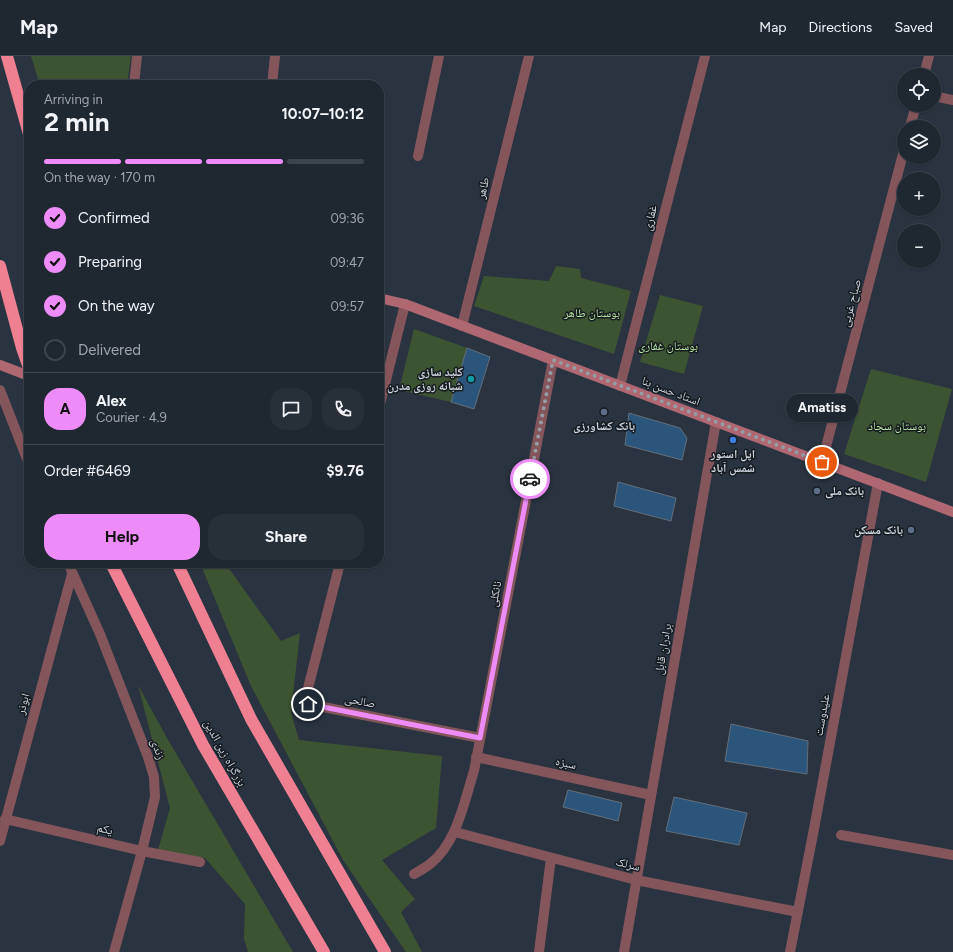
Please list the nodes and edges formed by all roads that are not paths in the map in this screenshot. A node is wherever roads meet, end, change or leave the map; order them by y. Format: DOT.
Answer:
graph roads {
  1 [pos="7,56"];
  2 [pos="137,56"];
  3 [pos="275,56"];
  4 [pos="439,56"];
  5 [pos="529,56"];
  6 [pos="705,56"];
  7 [pos="929,56"];
  8 [pos="926,68"];
  9 [pos="135,80"];
  10 [pos="273,80"];
  11 [pos="941,97"];
  12 [pos="953,100"];
  13 [pos="24,116"];
  14 [pos="418,156"];
  15 [pos="900,164"];
  16 [pos="0,266"];
  17 [pos="384,299"];
  18 [pos="405,304"];
  19 [pos="462,326"];
  20 [pos="24,350"];
  21 [pos="553,360"];
  22 [pos="0,365"];
  23 [pos="24,374"];
  24 [pos="620,386"];
  25 [pos="384,388"];
  26 [pos="0,390"];
  27 [pos="716,422"];
  28 [pos="24,451"];
  29 [pos="822,462"];
  30 [pos="878,483"];
  31 [pos="953,512"];
  32 [pos="70,568"];
  33 [pos="114,568"];
  34 [pos="179,568"];
  35 [pos="339,568"];
  36 [pos="72,574"];
  37 [pos="480,738"];
  38 [pos="476,757"];
  39 [pos="651,795"];
  40 [pos="5,819"];
  41 [pos="455,832"];
  42 [pos="841,835"];
  43 [pos="0,841"];
  44 [pos="142,851"];
  45 [pos="953,855"];
  46 [pos="551,858"];
  47 [pos="200,862"];
  48 [pos="414,874"];
  49 [pos="636,880"];
  50 [pos="798,912"];
  51 [pos="114,952"];
  52 [pos="324,952"];
  53 [pos="385,952"];
  54 [pos="539,952"];
  55 [pos="624,952"];
  56 [pos="790,952"];
  1 -- 13 [label="highway"];
  2 -- 9 [label="street"];
  3 -- 10 [label="street"];
  4 -- 14 [label="street"];
  5 -- 19 [label="street, طاهر"];
  6 -- 24 [label="street, غفاری"];
  7 -- 8 [label="street"];
  11 -- 12 [label="street"];
  15 -- 29 [label="street, صباح غربی"];
  16 -- 20 [label="highway"];
  17 -- 18 [label="main road, استاد حسن بنا"];
  18 -- 19 [label="main road, استاد حسن بنا"];
  18 -- 25 [label="street"];
  19 -- 21 [label="main road, استاد حسن بنا"];
  21 -- 24 [label="main road, استاد حسن بنا"];
  21 -- 37 [label="street, نانکلی"];
  22 -- 23 [label="main road"];
  24 -- 27 [label="main road, استاد حسن بنا"];
  26 -- 28 [label="street"];
  27 -- 29 [label="main road, استاد حسن بنا"];
  27 -- 39 [label="street, برادران قابل"];
  29 -- 30 [label="main road, استاد حسن بنا"];
  30 -- 31 [label="main road, استاد حسن بنا"];
  30 -- 50 [label="street, علیدوست"];
  32 -- 36 [label="street, زندی"];
  33 -- 52 [label="highway, بزرگراه زین الدین"];
  34 -- 53 [label="highway"];
  35 -- 37 [label="street, صالحی"];
  36 -- 40 [label="street, ابوذر"];
  36 -- 44 [label="street, زندی"];
  37 -- 38 [label="street, نانکلی"];
  38 -- 39 [label="street, سبزه"];
  38 -- 41 [label="street, نانکلی"];
  39 -- 49 [label="street, برادران قابل"];
  40 -- 43 [label="street, ابوذر"];
  40 -- 44 [label="street, یکم"];
  41 -- 46 [label="street, سرلک"];
  41 -- 48 [label="street, نانکلی"];
  42 -- 45 [label="street"];
  44 -- 47 [label="street, یکم"];
  44 -- 51 [label="street, زندی"];
  46 -- 49 [label="street, سرلک"];
  46 -- 54 [label="street"];
  49 -- 50 [label="street, سرلک"];
  49 -- 55 [label="street, برادران قابل"];
  50 -- 56 [label="street, علیدوست"];
}
